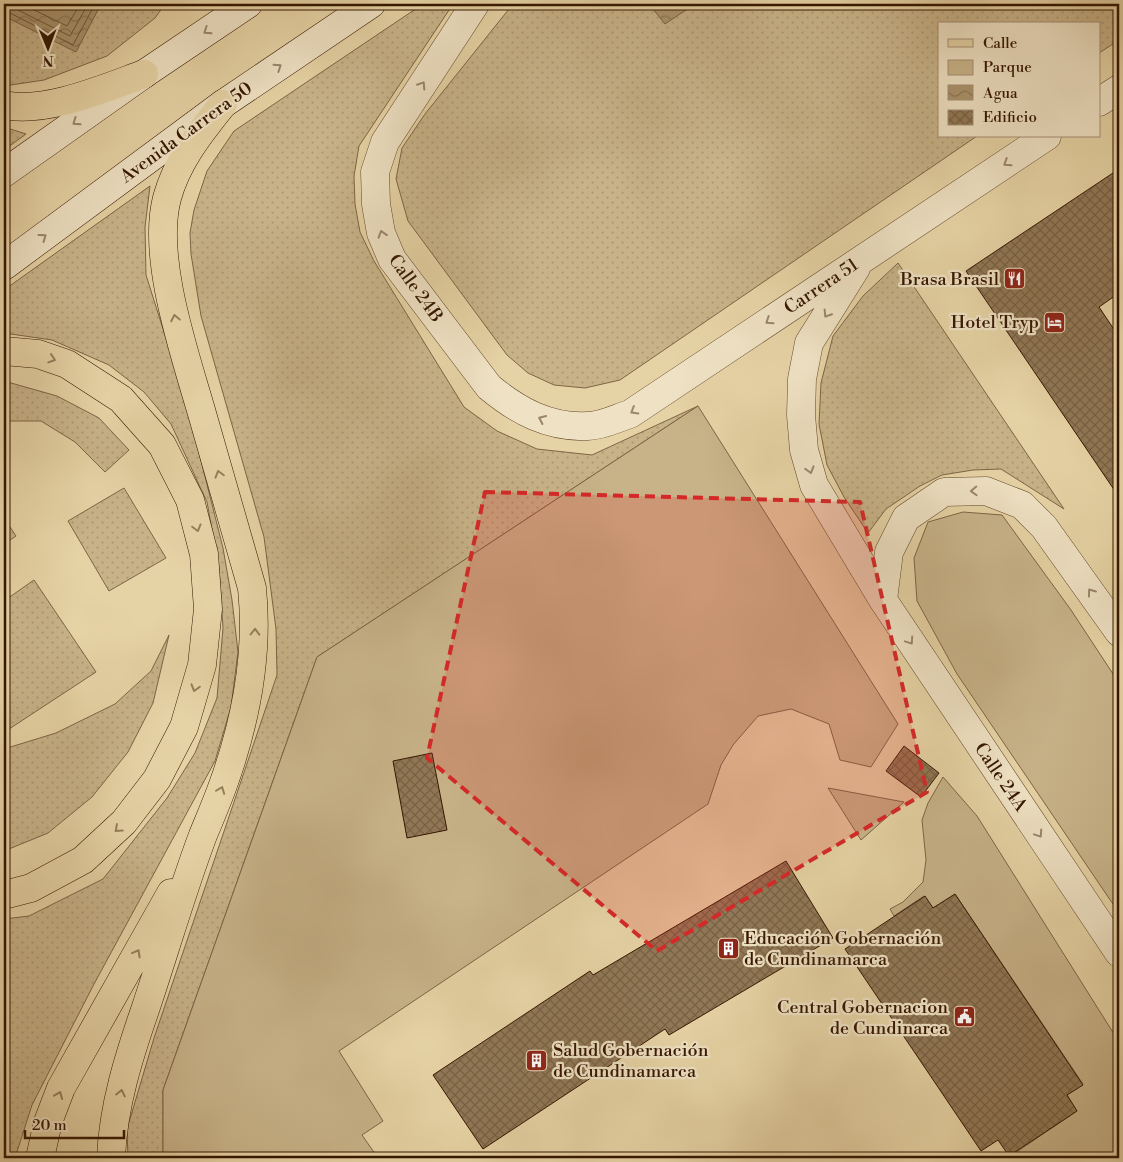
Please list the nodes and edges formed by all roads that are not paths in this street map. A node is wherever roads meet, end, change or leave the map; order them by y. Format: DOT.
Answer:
graph roads {
  1 [pos="248,4"];
  2 [pos="371,4"];
  3 [pos="475,4"];
  4 [pos="144,74"];
  5 [pos="1119,89"];
  6 [pos="1100,101"];
  7 [pos="223,104"];
  8 [pos="4,105"];
  9 [pos="1044,138"];
  10 [pos="4,173"];
  11 [pos="862,258"];
  12 [pos="4,266"];
  13 [pos="4,351"];
  14 [pos="590,426"];
  15 [pos="882,600"];
  16 [pos="1119,632"];
  17 [pos="203,835"];
  18 [pos="4,895"];
  19 [pos="1119,954"];
  20 [pos="40,1158"];
  21 [pos="111,1158"];
  1 -- 4 [label="street, one-way"];
  7 -- 2 [label="street, Avenida Carrera 50, one-way"];
  14 -- 3 [label="street, Calle 24B, one-way"];
  4 -- 8 [label="main road"];
  4 -- 10 [label="street, one-way"];
  5 -- 6 [label="street"];
  12 -- 7 [label="street, Avenida Carrera 50, one-way"];
  17 -- 7 [label="main road, one-way"];
  9 -- 11 [label="street, Carrera 51, one-way"];
  11 -- 14 [label="street, Carrera 51, one-way"];
  11 -- 15 [label="street, Calle 24A, one-way"];
  13 -- 18 [label="main road, one-way"];
  16 -- 15 [label="street, one-way"];
  15 -- 19 [label="street, Calle 24A, one-way"];
  20 -- 17 [label="main road, one-way"];
  21 -- 17 [label="main road, one-way"];
}
